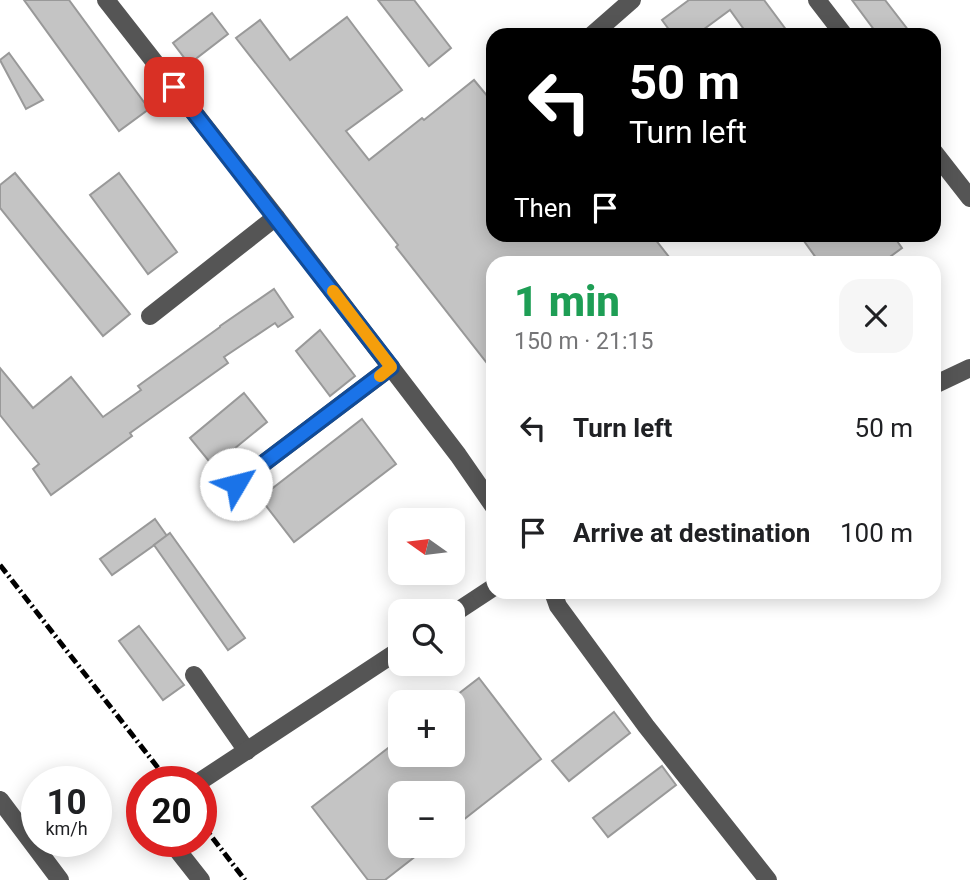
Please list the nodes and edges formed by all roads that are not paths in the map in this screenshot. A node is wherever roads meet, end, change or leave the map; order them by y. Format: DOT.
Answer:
graph roads {
  1 [pos="106,0"];
  2 [pos="632,0"];
  3 [pos="817,0"];
  4 [pos="600,28"];
  5 [pos="839,28"];
  6 [pos="941,161"];
  7 [pos="970,198"];
  8 [pos="276,217"];
  9 [pos="150,316"];
  10 [pos="391,367"];
  11 [pos="970,368"];
  12 [pos="941,382"];
  13 [pos="236,484"];
  14 [pos="486,495"];
  15 [pos="486,592"];
  16 [pos="556,599"];
  17 [pos="465,606"];
  18 [pos="388,658"];
  19 [pos="194,675"];
  20 [pos="247,751"];
  21 [pos="217,770"];
  22 [pos="0,800"];
  23 [pos="183,857"];
  24 [pos="60,880"];
  25 [pos="201,880"];
  26 [pos="768,880"];
  1 -- 8 [label="street"];
  2 -- 4 [label="street"];
  3 -- 5 [label="street"];
  6 -- 7 [label="street"];
  8 -- 9 [label="street"];
  8 -- 10 [label="street"];
  10 -- 13 [label="street"];
  10 -- 14 [label="street"];
  11 -- 12 [label="street"];
  15 -- 17 [label="street"];
  16 -- 26 [label="street"];
  18 -- 20 [label="street"];
  19 -- 20 [label="street"];
  20 -- 21 [label="street"];
  22 -- 24 [label="street"];
  23 -- 25 [label="street"];
}
